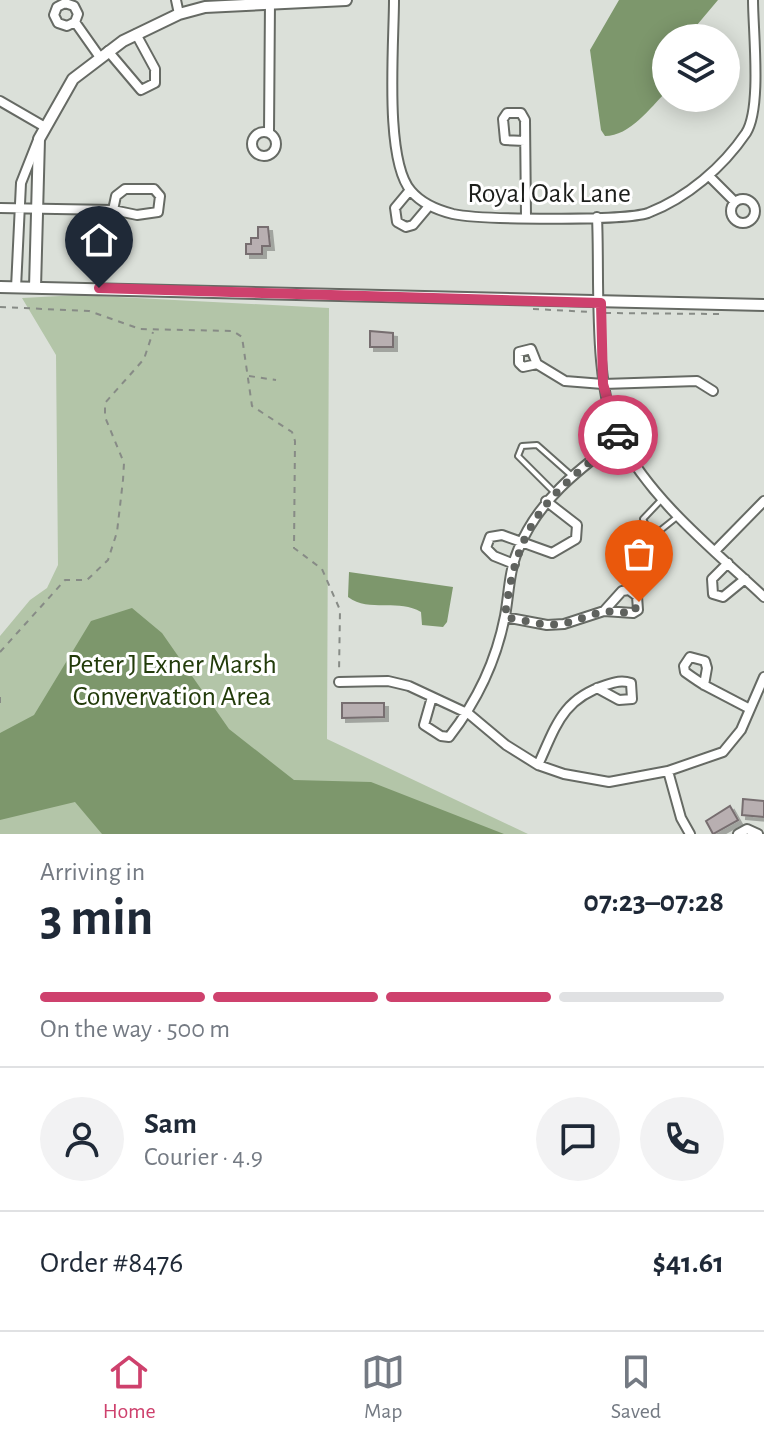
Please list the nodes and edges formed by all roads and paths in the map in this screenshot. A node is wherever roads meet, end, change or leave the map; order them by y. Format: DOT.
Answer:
graph roads {
  1 [pos="176,0"];
  2 [pos="346,0"];
  3 [pos="394,0"];
  4 [pos="753,0"];
  5 [pos="270,2"];
  6 [pos="179,14"];
  7 [pos="75,22"];
  8 [pos="136,34"];
  9 [pos="104,53"];
  10 [pos="0,101"];
  11 [pos="45,127"];
  12 [pos="269,132"];
  13 [pos="39,139"];
  14 [pos="525,141"];
  15 [pos="709,176"];
  16 [pos="410,190"];
  17 [pos="735,202"];
  18 [pos="429,206"];
  19 [pos="0,208"];
  20 [pos="18,209"];
  21 [pos="37,209"];
  22 [pos="113,210"];
  23 [pos="526,217"];
  24 [pos="597,217"];
  25 [pos="0,287"];
  26 [pos="16,288"];
  27 [pos="35,288"];
  28 [pos="601,303"];
  29 [pos="764,305"];
  30 [pos="0,307"];
  31 [pos="154,330"];
  32 [pos="537,364"];
  33 [pos="248,375"];
  34 [pos="276,380"];
  35 [pos="603,384"];
  36 [pos="713,391"];
  37 [pos="619,439"];
  38 [pos="572,476"];
  39 [pos="554,492"];
  40 [pos="664,498"];
  41 [pos="546,501"];
  42 [pos="764,501"];
  43 [pos="680,515"];
  44 [pos="522,543"];
  45 [pos="715,551"];
  46 [pos="728,563"];
  47 [pos="514,564"];
  48 [pos="745,579"];
  49 [pos="764,597"];
  50 [pos="604,611"];
  51 [pos="505,617"];
  52 [pos="0,652"];
  53 [pos="764,677"];
  54 [pos="339,682"];
  55 [pos="704,685"];
  56 [pos="597,688"];
  57 [pos="0,697"];
  58 [pos="432,697"];
  59 [pos="0,705"];
  60 [pos="750,709"];
  61 [pos="469,714"];
  62 [pos="538,765"];
  63 [pos="668,771"];
  64 [pos="690,834"];
  65 [pos="738,834"];
  66 [pos="758,834"];
  1 -- 6 [label="street"];
  2 -- 5 [label="street"];
  3 -- 16 [label="street"];
  4 -- 15 [label="street, Royal Oak Lane"];
  5 -- 6 [label="street"];
  5 -- 12 [label="street"];
  6 -- 8 [label="street"];
  7 -- 9 [label="street"];
  8 -- 9 [label="street"];
  8 -- 9 [label="street"];
  9 -- 11 [label="street"];
  10 -- 11 [label="street"];
  11 -- 13 [label="street"];
  13 -- 20 [label="street"];
  13 -- 21 [label="street"];
  14 -- 23 [label="street"];
  15 -- 17 [label="street"];
  15 -- 24 [label="street, Royal Oak Lane"];
  16 -- 18 [label="street, Royal Oak Lane"];
  16 -- 18 [label="street, Royal Oak Lane"];
  18 -- 23 [label="street, Royal Oak Lane"];
  19 -- 20 [label="street"];
  20 -- 21 [label="street"];
  20 -- 26 [label="street"];
  21 -- 22 [label="street"];
  21 -- 27 [label="street"];
  22 -- 22 [label="street"];
  23 -- 24 [label="street, Royal Oak Lane"];
  24 -- 28 [label="street"];
  25 -- 26 [label="street"];
  26 -- 27 [label="street"];
  27 -- 28 [label="street"];
  28 -- 29 [label="street"];
  28 -- 35 [label="street"];
  30 -- 31 [label="path"];
  31 -- 33 [label="path"];
  31 -- 52 [label="path"];
  32 -- 35 [label="street"];
  33 -- 34 [label="path"];
  33 -- 54 [label="path"];
  35 -- 36 [label="street"];
  35 -- 37 [label="street"];
  37 -- 38 [label="street"];
  37 -- 40 [label="street"];
  38 -- 39 [label="street"];
  38 -- 39 [label="lane"];
  39 -- 41 [label="street"];
  40 -- 43 [label="street"];
  40 -- 43 [label="lane"];
  41 -- 44 [label="street"];
  41 -- 44 [label="street"];
  42 -- 45 [label="street"];
  43 -- 45 [label="street"];
  44 -- 47 [label="street"];
  44 -- 47 [label="street"];
  45 -- 46 [label="street"];
  46 -- 48 [label="street"];
  46 -- 48 [label="street"];
  47 -- 51 [label="street"];
  48 -- 49 [label="street"];
  50 -- 51 [label="street"];
  51 -- 61 [label="street"];
  53 -- 60 [label="street"];
  54 -- 58 [label="street"];
  55 -- 60 [label="street"];
  56 -- 62 [label="street"];
  57 -- 59 [label="path"];
  58 -- 61 [label="street"];
  58 -- 61 [label="street"];
  60 -- 63 [label="street"];
  61 -- 62 [label="street"];
  62 -- 63 [label="street"];
  63 -- 64 [label="street"];
  65 -- 66 [label="street"];
}
